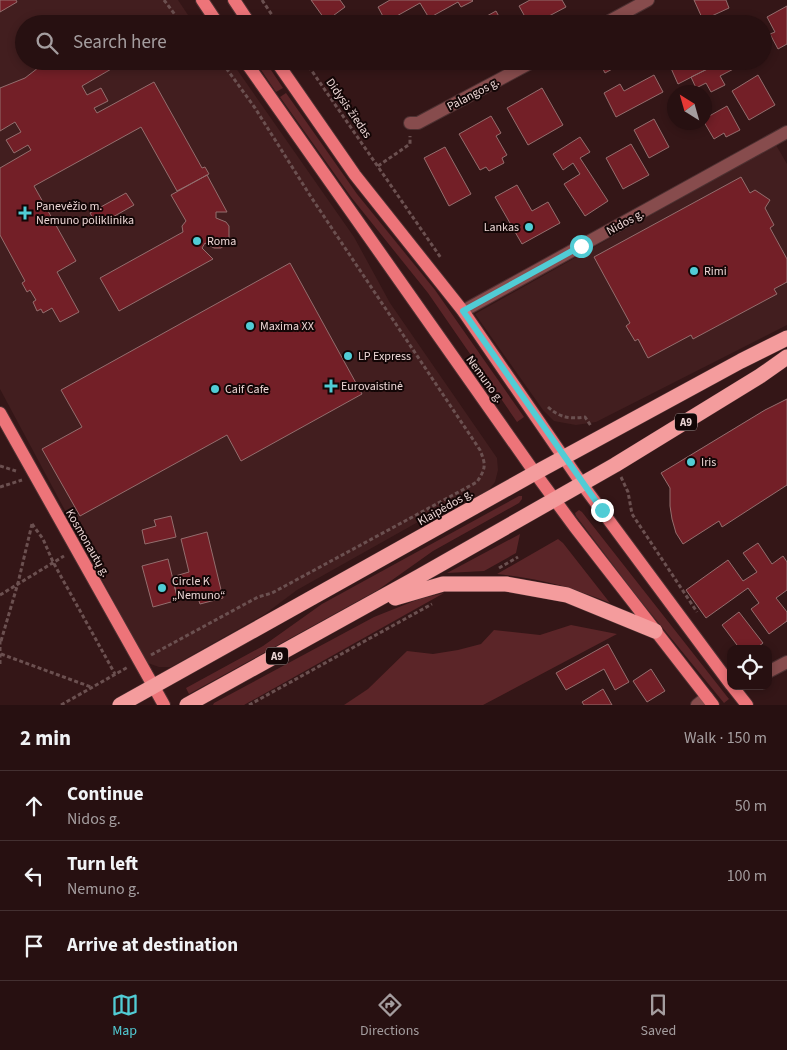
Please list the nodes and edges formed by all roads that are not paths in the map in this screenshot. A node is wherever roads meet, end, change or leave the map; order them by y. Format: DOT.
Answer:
graph roads {
  1 [pos="202,0"];
  2 [pos="234,0"];
  3 [pos="648,0"];
  4 [pos="634,3"];
  5 [pos="212,15"];
  6 [pos="244,15"];
  7 [pos="617,15"];
  8 [pos="250,70"];
  9 [pos="282,70"];
  10 [pos="517,70"];
  11 [pos="410,123"];
  12 [pos="787,132"];
  13 [pos="463,311"];
  14 [pos="787,338"];
  15 [pos="787,357"];
  16 [pos="0,413"];
  17 [pos="564,458"];
  18 [pos="535,473"];
  19 [pos="582,484"];
  20 [pos="554,499"];
  21 [pos="367,606"];
  22 [pos="655,632"];
  23 [pos="787,662"];
  24 [pos="772,670"];
  25 [pos="727,675"];
  26 [pos="153,686"];
  27 [pos="738,690"];
  28 [pos="706,702"];
  29 [pos="120,705"];
  30 [pos="164,705"];
  31 [pos="187,705"];
  32 [pos="747,705"];
  1 -- 5 [label="main road"];
  2 -- 6 [label="main road"];
  3 -- 4 [label="street"];
  4 -- 7 [label="street"];
  8 -- 18 [label="main road, Nemuno g."];
  9 -- 13 [label="main road, Nemuno g."];
  10 -- 11 [label="street, Palangos g."];
  12 -- 13 [label="street, Nidos g."];
  13 -- 17 [label="main road, Nemuno g."];
  14 -- 17 [label="highway, Klaipėdos g. / A9"];
  15 -- 19 [label="highway, A9"];
  16 -- 26 [label="main road, Kosmonautų g."];
  17 -- 18 [label="highway, Klaipėdos g. / A9"];
  17 -- 19 [label="main road, Nemuno g."];
  18 -- 20 [label="main road, Nemuno g."];
  18 -- 26 [label="highway, Klaipėdos g. / A9"];
  19 -- 20 [label="highway, A9"];
  19 -- 25 [label="main road, Nemuno g."];
  20 -- 21 [label="highway, A9"];
  20 -- 22 [label="main road, Nemuno g."];
  21 -- 22 [label="highway"];
  21 -- 31 [label="highway, A9"];
  22 -- 28 [label="main road, Nemuno g."];
  23 -- 24 [label="street"];
  26 -- 29 [label="highway, Klaipėdos g. / A9"];
  26 -- 30 [label="main road, Kosmonautų g."];
  27 -- 32 [label="main road, Nemuno g."];
}
